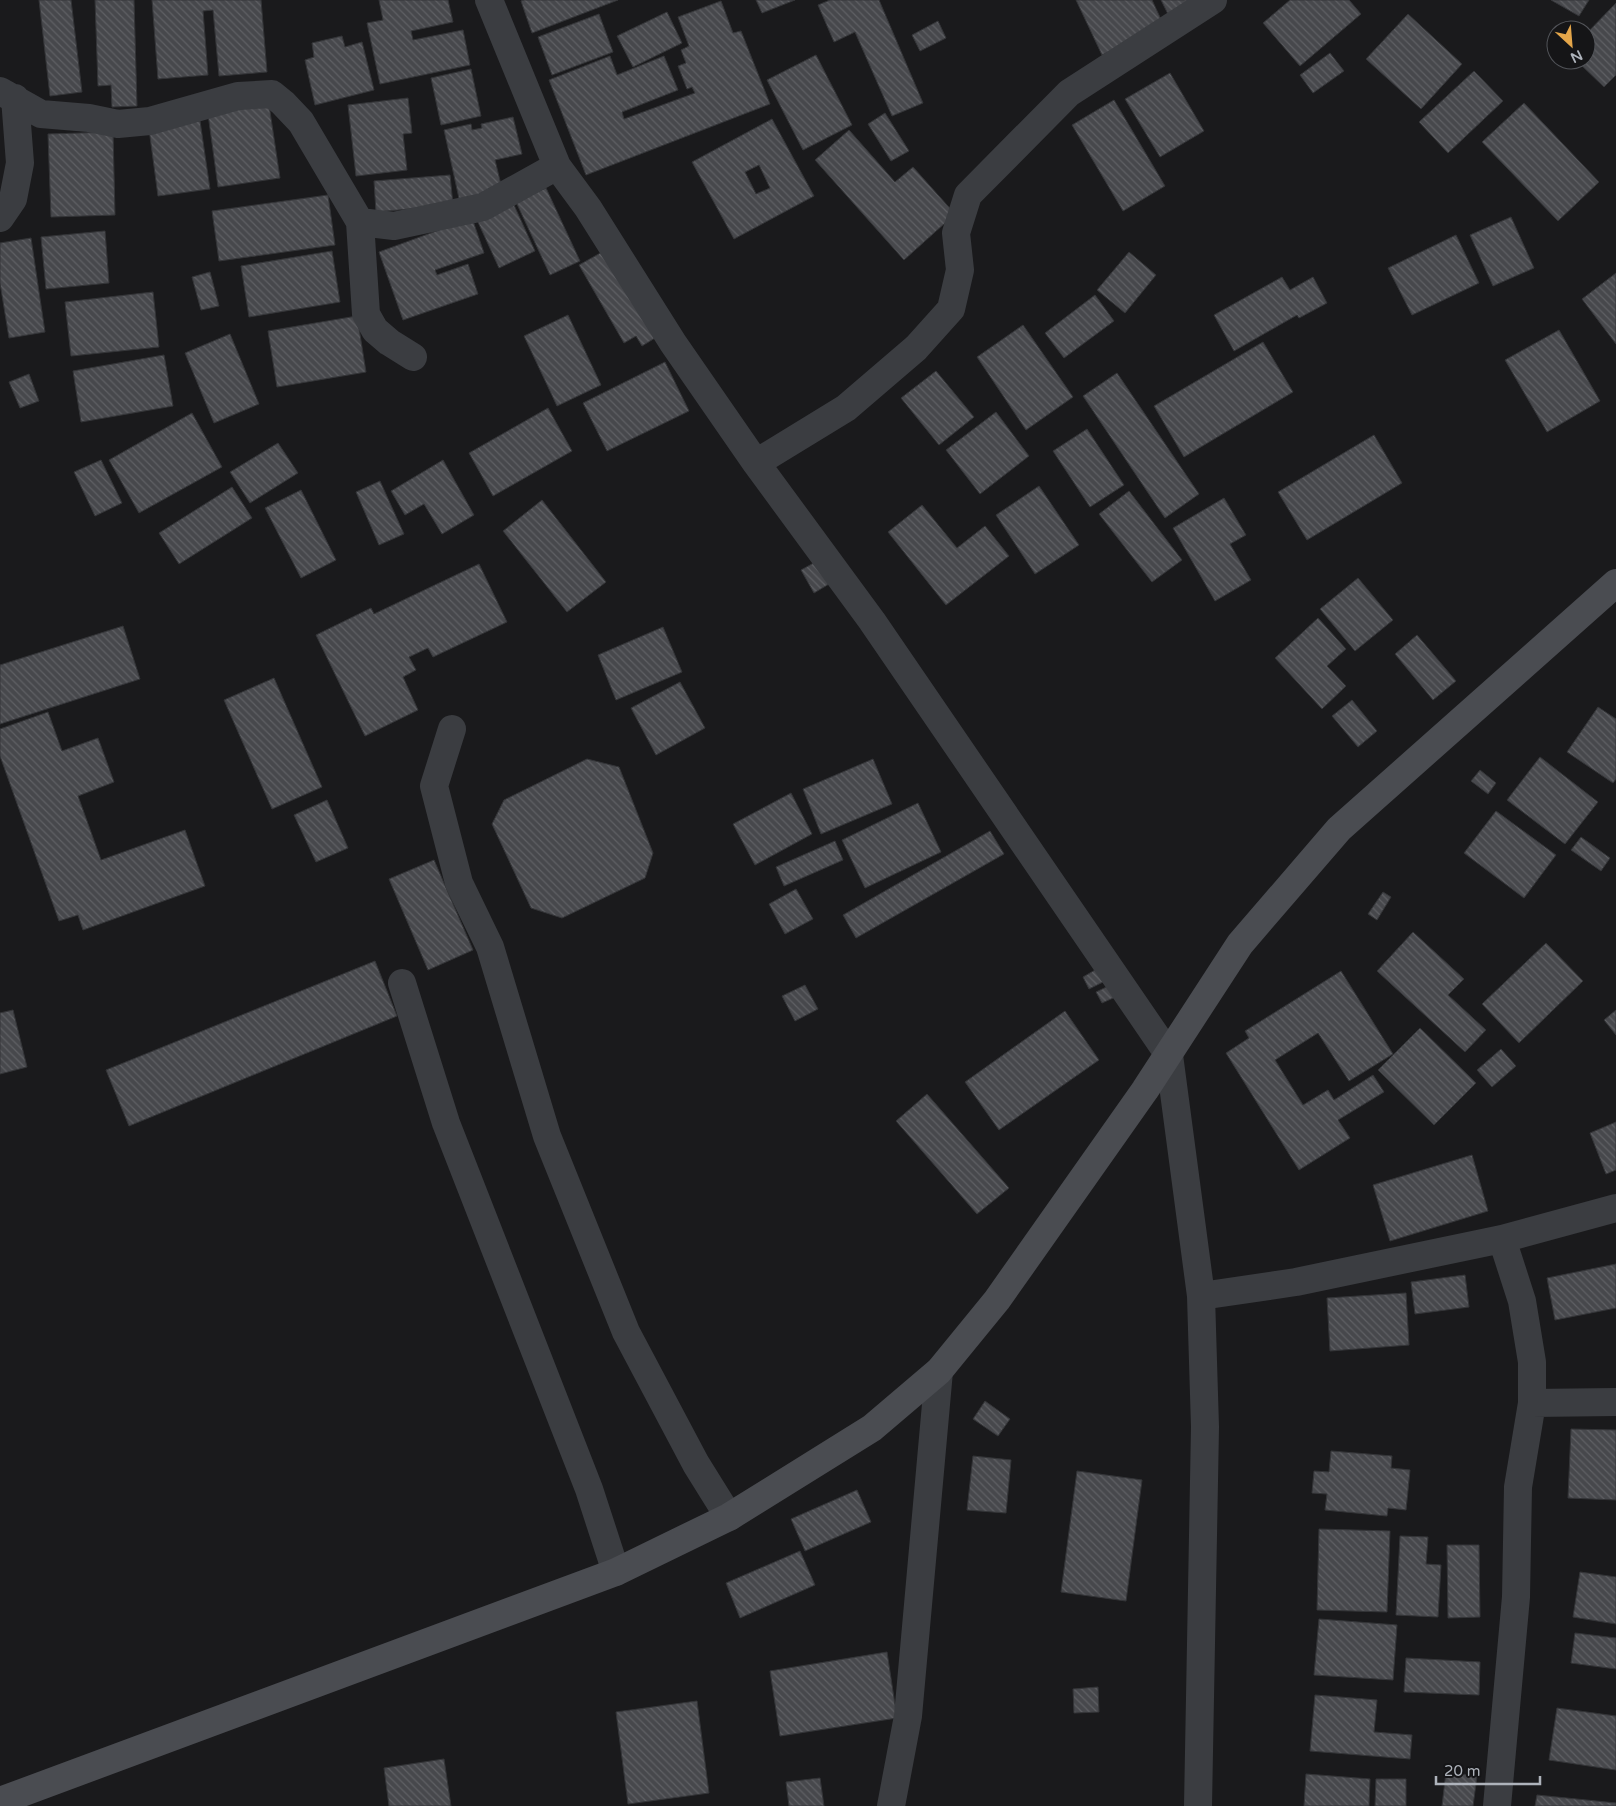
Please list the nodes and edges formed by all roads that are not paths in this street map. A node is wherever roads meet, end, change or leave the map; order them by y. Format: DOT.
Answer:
graph roads {
  1 [pos="489,0"];
  2 [pos="1212,0"];
  3 [pos="7,95"];
  4 [pos="557,166"];
  5 [pos="0,218"];
  6 [pos="360,222"];
  7 [pos="413,357"];
  8 [pos="756,463"];
  9 [pos="1616,583"];
  10 [pos="452,729"];
  11 [pos="402,983"];
  12 [pos="1169,1055"];
  13 [pos="1616,1208"];
  14 [pos="1502,1239"];
  15 [pos="1201,1296"];
  16 [pos="939,1371"];
  17 [pos="1616,1402"];
  18 [pos="1532,1403"];
  19 [pos="729,1517"];
  20 [pos="616,1572"];
  21 [pos="0,1801"];
  22 [pos="891,1806"];
  23 [pos="1198,1806"];
  24 [pos="1497,1806"];
  1 -- 4 [label="street"];
  2 -- 8 [label="street"];
  3 -- 5 [label="street"];
  3 -- 6 [label="street"];
  4 -- 6 [label="street"];
  4 -- 8 [label="street"];
  6 -- 7 [label="street"];
  8 -- 12 [label="street"];
  9 -- 12 [label="main road"];
  10 -- 19 [label="street"];
  11 -- 20 [label="street"];
  12 -- 15 [label="street"];
  12 -- 16 [label="main road"];
  13 -- 14 [label="street"];
  14 -- 15 [label="street"];
  14 -- 18 [label="street"];
  15 -- 23 [label="street"];
  16 -- 19 [label="main road"];
  16 -- 22 [label="street"];
  17 -- 18 [label="street"];
  18 -- 24 [label="street"];
  19 -- 20 [label="main road"];
  20 -- 21 [label="main road"];
}
